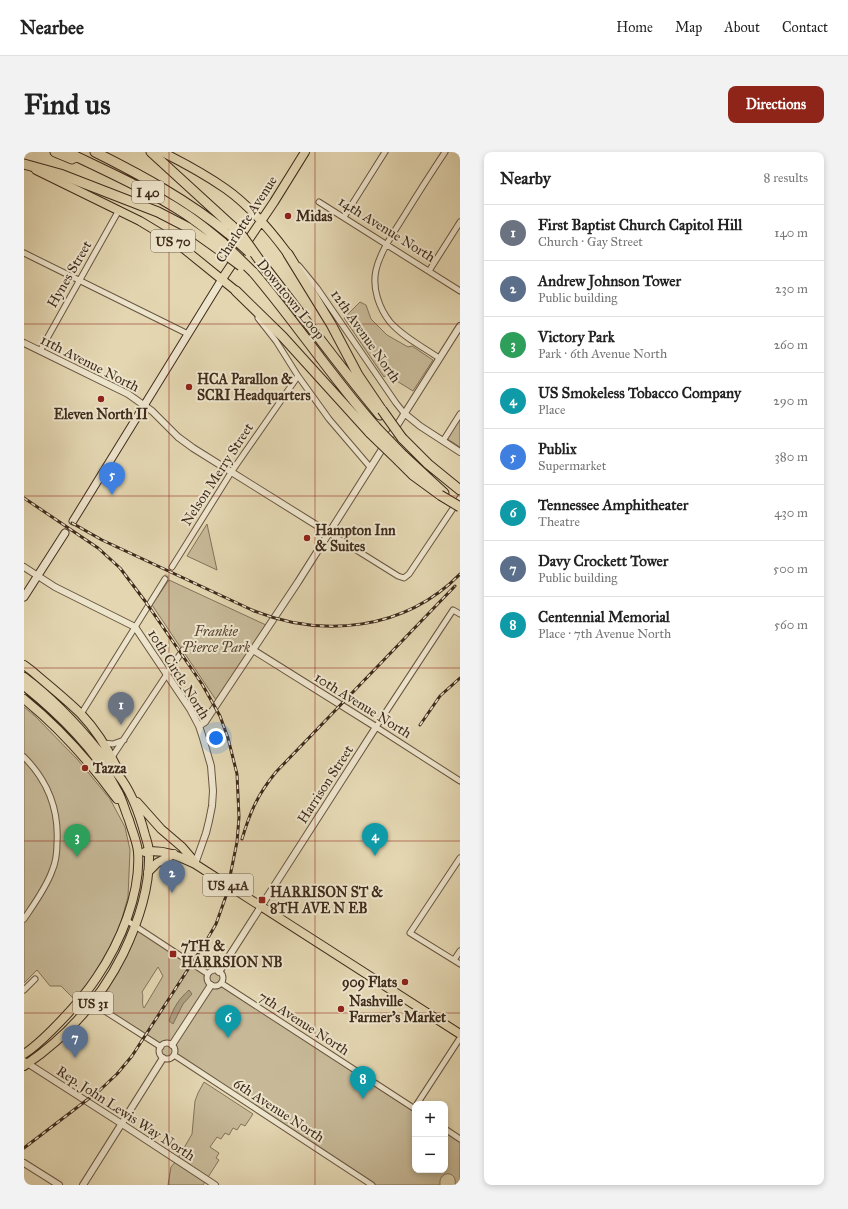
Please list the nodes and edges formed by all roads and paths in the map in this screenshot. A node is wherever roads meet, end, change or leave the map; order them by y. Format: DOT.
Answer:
graph roads {
  1 [pos="54,152"];
  2 [pos="67,152"];
  3 [pos="94,152"];
  4 [pos="103,152"];
  5 [pos="151,152"];
  6 [pos="162,152"];
  7 [pos="305,152"];
  8 [pos="386,152"];
  9 [pos="444,152"];
  10 [pos="116,162"];
  11 [pos="24,164"];
  12 [pos="104,170"];
  13 [pos="319,202"];
  14 [pos="119,210"];
  15 [pos="344,217"];
  16 [pos="261,221"];
  17 [pos="460,222"];
  18 [pos="231,230"];
  19 [pos="386,244"];
  20 [pos="220,246"];
  21 [pos="24,253"];
  22 [pos="288,254"];
  23 [pos="429,271"];
  24 [pos="222,279"];
  25 [pos="80,280"];
  26 [pos="236,291"];
  27 [pos="460,291"];
  28 [pos="460,326"];
  29 [pos="188,334"];
  30 [pos="24,343"];
  31 [pos="40,351"];
  32 [pos="439,358"];
  33 [pos="298,376"];
  34 [pos="145,406"];
  35 [pos="381,413"];
  36 [pos="404,413"];
  37 [pos="460,414"];
  38 [pos="373,430"];
  39 [pos="443,441"];
  40 [pos="460,452"];
  41 [pos="370,467"];
  42 [pos="232,472"];
  43 [pos="460,490"];
  44 [pos="460,498"];
  45 [pos="460,506"];
  46 [pos="73,521"];
  47 [pos="65,533"];
  48 [pos="329,533"];
  49 [pos="24,567"];
  50 [pos="172,567"];
  51 [pos="38,576"];
  52 [pos="165,579"];
  53 [pos="24,597"];
  54 [pos="460,614"];
  55 [pos="135,627"];
  56 [pos="183,650"];
  57 [pos="252,650"];
  58 [pos="24,662"];
  59 [pos="24,665"];
  60 [pos="32,671"];
  61 [pos="167,674"];
  62 [pos="24,677"];
  63 [pos="24,686"];
  64 [pos="24,699"];
  65 [pos="81,714"];
  66 [pos="199,726"];
  67 [pos="376,727"];
  68 [pos="125,739"];
  69 [pos="103,743"];
  70 [pos="24,757"];
  71 [pos="112,757"];
  72 [pos="122,780"];
  73 [pos="460,781"];
  74 [pos="127,788"];
  75 [pos="124,808"];
  76 [pos="149,851"];
  77 [pos="138,853"];
  78 [pos="174,854"];
  79 [pos="460,858"];
  80 [pos="196,864"];
  81 [pos="148,872"];
  82 [pos="261,906"];
  83 [pos="24,919"];
  84 [pos="126,920"];
  85 [pos="135,926"];
  86 [pos="460,951"];
  87 [pos="454,960"];
  88 [pos="460,964"];
  89 [pos="219,972"];
  90 [pos="208,974"];
  91 [pos="35,979"];
  92 [pos="221,983"];
  93 [pos="211,985"];
  94 [pos="24,990"];
  95 [pos="83,996"];
  96 [pos="93,1003"];
  97 [pos="460,1034"];
  98 [pos="460,1038"];
  99 [pos="172,1045"];
  100 [pos="161,1047"];
  101 [pos="24,1054"];
  102 [pos="174,1055"];
  103 [pos="163,1058"];
  104 [pos="25,1063"];
  105 [pos="419,1101"];
  106 [pos="412,1105"];
  107 [pos="122,1124"];
  108 [pos="448,1131"];
  109 [pos="460,1139"];
  110 [pos="24,1163"];
  111 [pos="58,1185"];
  112 [pos="83,1185"];
  113 [pos="215,1185"];
  114 [pos="371,1185"];
  1 -- 12 [label="highway"];
  2 -- 12 [label="highway, I 40"];
  3 -- 10 [label="highway, I 40"];
  4 -- 10 [label="highway"];
  5 -- 18 [label="highway"];
  6 -- 16 [label="main road"];
  7 -- 16 [label="main road, Charlotte Avenue"];
  8 -- 15 [label="street"];
  9 -- 19 [label="street"];
  10 -- 18 [label="highway, I 40"];
  11 -- 14 [label="main road, US 70"];
  11 -- 20 [label="highway"];
  12 -- 20 [label="highway, I 40"];
  13 -- 15 [label="street, 14th Avenue North"];
  14 -- 24 [label="main road, US 70"];
  14 -- 25 [label="street, Hynes Street"];
  15 -- 19 [label="street, 14th Avenue North"];
  16 -- 22 [label="main road, 12th Avenue North"];
  16 -- 24 [label="main road, Charlotte Avenue"];
  17 -- 23 [label="street"];
  18 -- 35 [label="highway, Downtown Loop, bridge"];
  19 -- 23 [label="street, 14th Avenue North"];
  19 -- 32 [label="street"];
  20 -- 38 [label="highway, Downtown Loop, bridge"];
  21 -- 25 [label="street"];
  22 -- 35 [label="highway"];
  22 -- 36 [label="street, 12th Avenue North"];
  23 -- 27 [label="street, 14th Avenue North"];
  24 -- 26 [label="main road"];
  24 -- 29 [label="main road"];
  25 -- 29 [label="street"];
  25 -- 31 [label="street, Hynes Street"];
  26 -- 33 [label="street"];
  26 -- 38 [label="highway"];
  28 -- 32 [label="street"];
  29 -- 34 [label="main road"];
  30 -- 31 [label="street, 11th Avenue North"];
  31 -- 34 [label="street, 11th Avenue North"];
  32 -- 36 [label="street"];
  33 -- 41 [label="street"];
  33 -- 42 [label="street, Nelson Merry Street"];
  34 -- 42 [label="street, 11th Avenue North"];
  34 -- 46 [label="main road"];
  35 -- 43 [label="highway, bridge"];
  36 -- 39 [label="street, 12th Avenue North"];
  36 -- 41 [label="street"];
  37 -- 39 [label="street"];
  38 -- 45 [label="highway, bridge"];
  39 -- 40 [label="street, 12th Avenue North"];
  41 -- 48 [label="street"];
  42 -- 48 [label="street, 11th Avenue North"];
  42 -- 50 [label="street, Nelson Merry Street"];
  44 -- 48 [label="street, 11th Avenue North"];
  47 -- 51 [label="main road"];
  48 -- 57 [label="street"];
  49 -- 51 [label="street"];
  51 -- 53 [label="main road"];
  51 -- 55 [label="street, 10th Circle North"];
  52 -- 55 [label="street"];
  54 -- 67 [label="street, Harrison Street"];
  55 -- 61 [label="street, 10th Circle North"];
  55 -- 65 [label="street"];
  56 -- 61 [label="street"];
  57 -- 66 [label="street"];
  57 -- 67 [label="street, 10th Avenue North"];
  58 -- 60 [label="main road"];
  59 -- 60 [label="main road"];
  60 -- 65 [label="main road"];
  61 -- 66 [label="street, 10th Circle North"];
  61 -- 68 [label="street"];
  62 -- 72 [label="main road, US 31"];
  63 -- 75 [label="main road, US 31"];
  64 -- 75 [label="main road"];
  65 -- 69 [label="main road"];
  66 -- 80 [label="street, 10th Circle North"];
  67 -- 73 [label="street, 10th Avenue North"];
  67 -- 82 [label="street, Harrison Street"];
  68 -- 69 [label="street"];
  68 -- 71 [label="street"];
  69 -- 71 [label="main road"];
  70 -- 83 [label="street"];
  71 -- 72 [label="main road"];
  72 -- 74 [label="main road, US 31"];
  74 -- 76 [label="main road, US 31"];
  74 -- 80 [label="main road"];
  75 -- 77 [label="main road, US 31"];
  76 -- 77 [label="main road, US 41A"];
  76 -- 78 [label="main road, US 41A"];
  76 -- 81 [label="main road, US 31"];
  77 -- 84 [label="main road, US 31"];
  78 -- 80 [label="main road, US 41A"];
  78 -- 81 [label="main road"];
  79 -- 87 [label="street"];
  80 -- 82 [label="main road, US 41A"];
  81 -- 85 [label="main road, US 31"];
  82 -- 89 [label="street, Harrison Street"];
  82 -- 97 [label="main road, US 41A"];
  84 -- 85 [label="street"];
  84 -- 95 [label="main road, US 31"];
  85 -- 90 [label="street"];
  85 -- 96 [label="main road, US 31"];
  86 -- 87 [label="street"];
  87 -- 88 [label="street"];
  89 -- 90 [label="street"];
  89 -- 92 [label="street"];
  90 -- 93 [label="street"];
  91 -- 94 [label="street"];
  92 -- 93 [label="street"];
  92 -- 106 [label="street, 7th Avenue North"];
  93 -- 99 [label="street"];
  95 -- 96 [label="street"];
  95 -- 101 [label="main road, US 31"];
  96 -- 100 [label="street"];
  96 -- 104 [label="main road, US 31"];
  98 -- 105 [label="street"];
  99 -- 100 [label="street"];
  99 -- 102 [label="street"];
  100 -- 103 [label="street"];
  102 -- 103 [label="street"];
  102 -- 114 [label="street, 6th Avenue North"];
  103 -- 107 [label="street"];
  104 -- 107 [label="street, Rep. John Lewis Way North"];
  107 -- 112 [label="street"];
  107 -- 113 [label="street, Rep. John Lewis Way North"];
  108 -- 109 [label="street"];
  110 -- 111 [label="street"];
}
